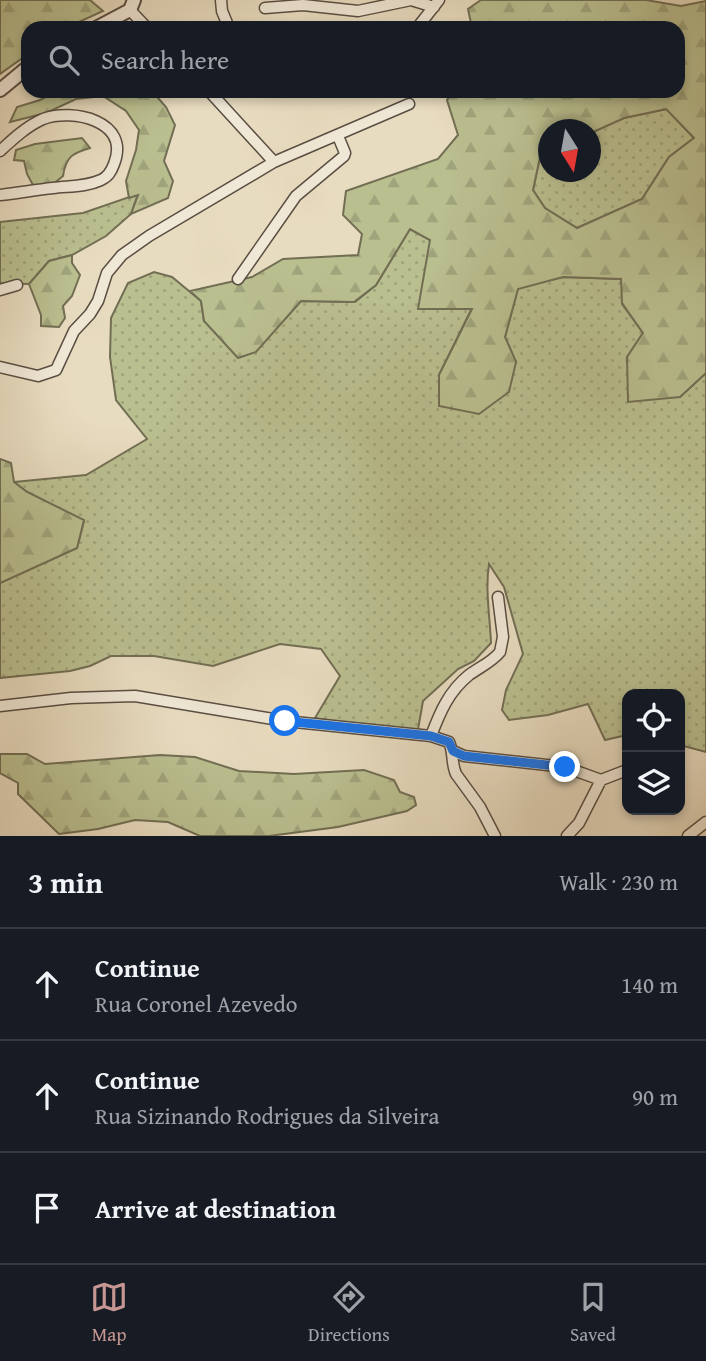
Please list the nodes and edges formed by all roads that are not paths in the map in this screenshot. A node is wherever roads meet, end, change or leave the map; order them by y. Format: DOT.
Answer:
graph roads {
  1 [pos="221,0"];
  2 [pos="437,4"];
  3 [pos="132,5"];
  4 [pos="265,8"];
  5 [pos="107,21"];
  6 [pos="143,21"];
  7 [pos="226,21"];
  8 [pos="423,21"];
  9 [pos="21,72"];
  10 [pos="0,90"];
  11 [pos="215,98"];
  12 [pos="408,104"];
  13 [pos="338,136"];
  14 [pos="0,151"];
  15 [pos="274,162"];
  16 [pos="0,195"];
  17 [pos="238,279"];
  18 [pos="17,285"];
  19 [pos="0,290"];
  20 [pos="0,367"];
  21 [pos="498,597"];
  22 [pos="0,706"];
  23 [pos="431,736"];
  24 [pos="453,751"];
  25 [pos="622,772"];
  26 [pos="601,780"];
  27 [pos="706,822"];
  28 [pos="495,836"];
  29 [pos="567,836"];
  30 [pos="688,836"];
  1 -- 7 [label="street"];
  2 -- 4 [label="street"];
  2 -- 8 [label="street"];
  3 -- 5 [label="street"];
  3 -- 6 [label="street"];
  9 -- 10 [label="street"];
  11 -- 15 [label="street"];
  12 -- 13 [label="street"];
  13 -- 15 [label="street"];
  13 -- 17 [label="street"];
  14 -- 16 [label="street"];
  15 -- 20 [label="street"];
  18 -- 19 [label="street"];
  21 -- 23 [label="street"];
  22 -- 23 [label="street"];
  23 -- 24 [label="street"];
  24 -- 26 [label="street"];
  24 -- 28 [label="street"];
  25 -- 26 [label="street"];
  26 -- 29 [label="street"];
  27 -- 30 [label="street"];
}
